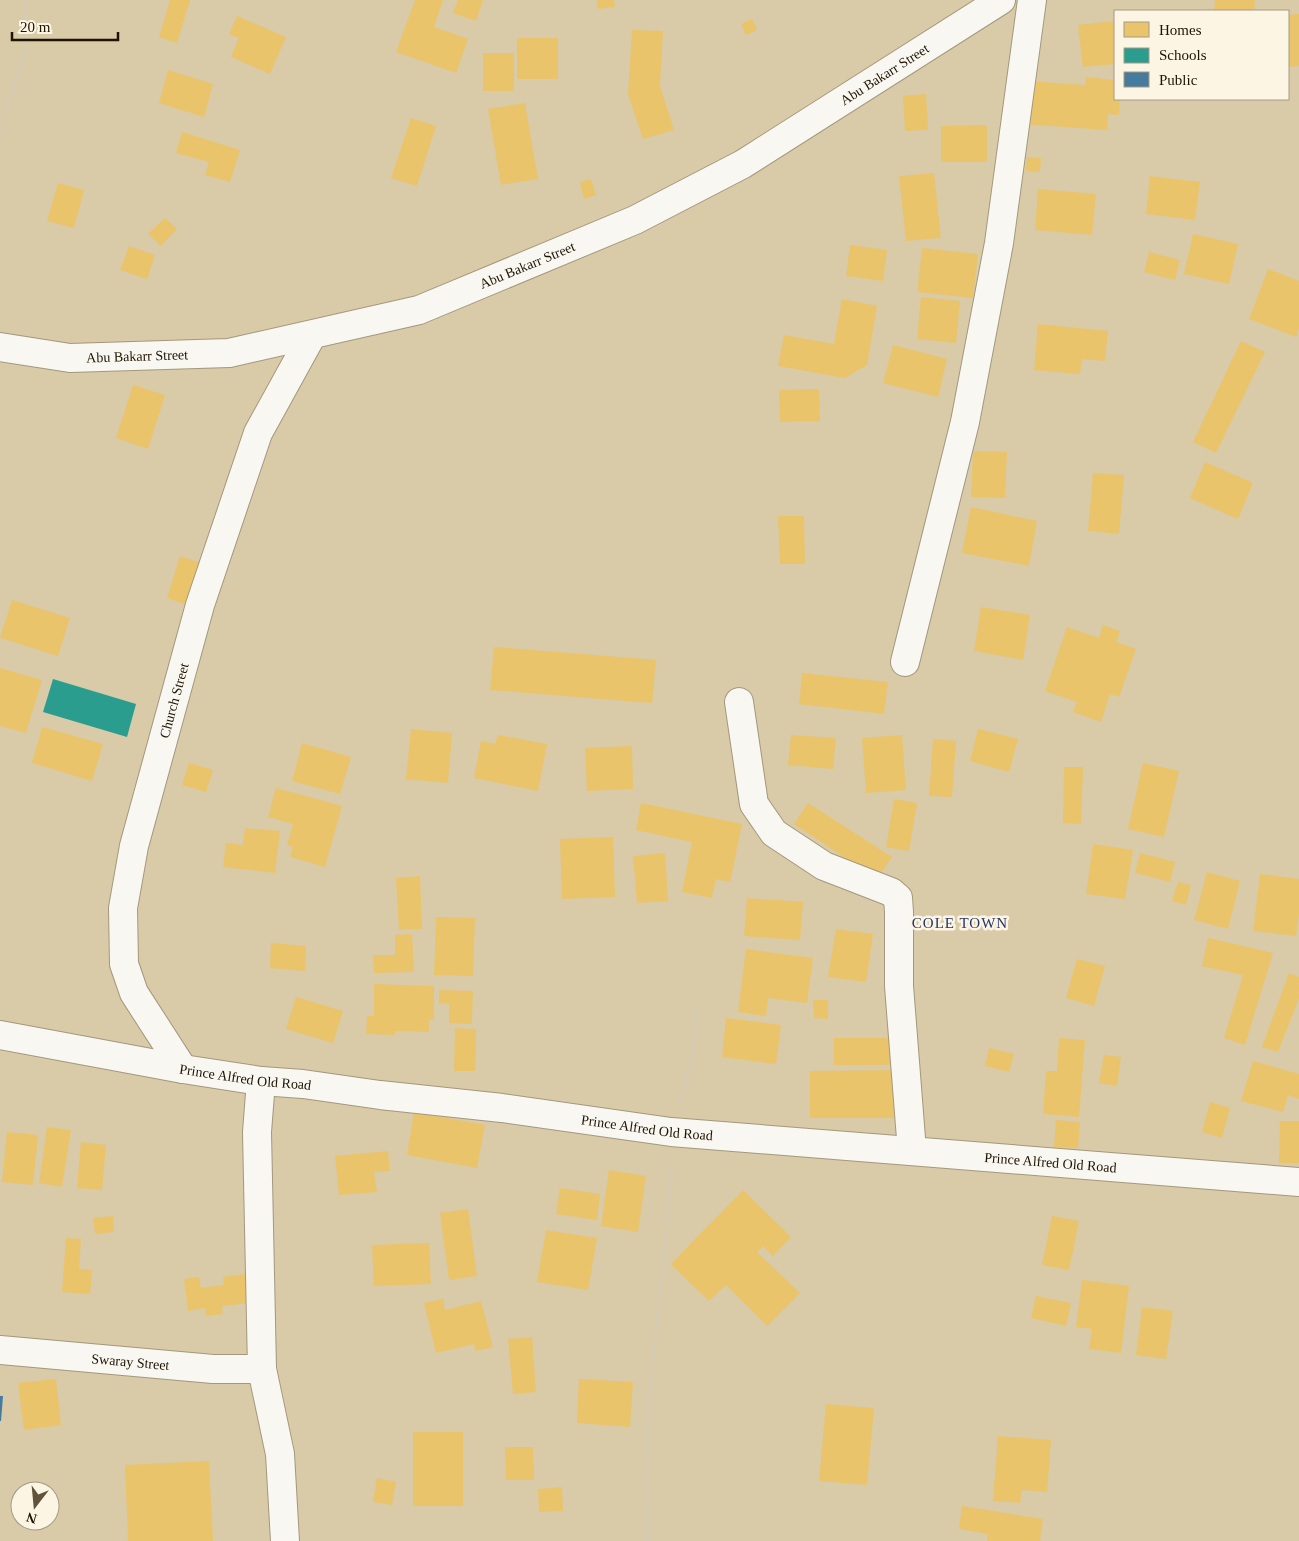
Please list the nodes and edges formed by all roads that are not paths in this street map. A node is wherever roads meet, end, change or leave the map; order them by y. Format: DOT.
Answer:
graph roads {
  1 [pos="1000,0"];
  2 [pos="1032,0"];
  3 [pos="312,335"];
  4 [pos="0,347"];
  5 [pos="905,662"];
  6 [pos="739,702"];
  7 [pos="0,1035"];
  8 [pos="183,1069"];
  9 [pos="261,1081"];
  10 [pos="912,1151"];
  11 [pos="1299,1182"];
  12 [pos="0,1350"];
  13 [pos="262,1369"];
  14 [pos="285,1541"];
  1 -- 3 [label="street, Abu Bakarr Street"];
  2 -- 5 [label="street"];
  3 -- 4 [label="street, Abu Bakarr Street"];
  3 -- 8 [label="street, Church Street"];
  6 -- 10 [label="street"];
  7 -- 8 [label="street, Prince Alfred Old Road"];
  8 -- 9 [label="street, Prince Alfred Old Road"];
  9 -- 10 [label="street, Prince Alfred Old Road"];
  9 -- 13 [label="street"];
  10 -- 11 [label="street, Prince Alfred Old Road"];
  12 -- 13 [label="street, Swaray Street"];
  13 -- 14 [label="street"];
}
